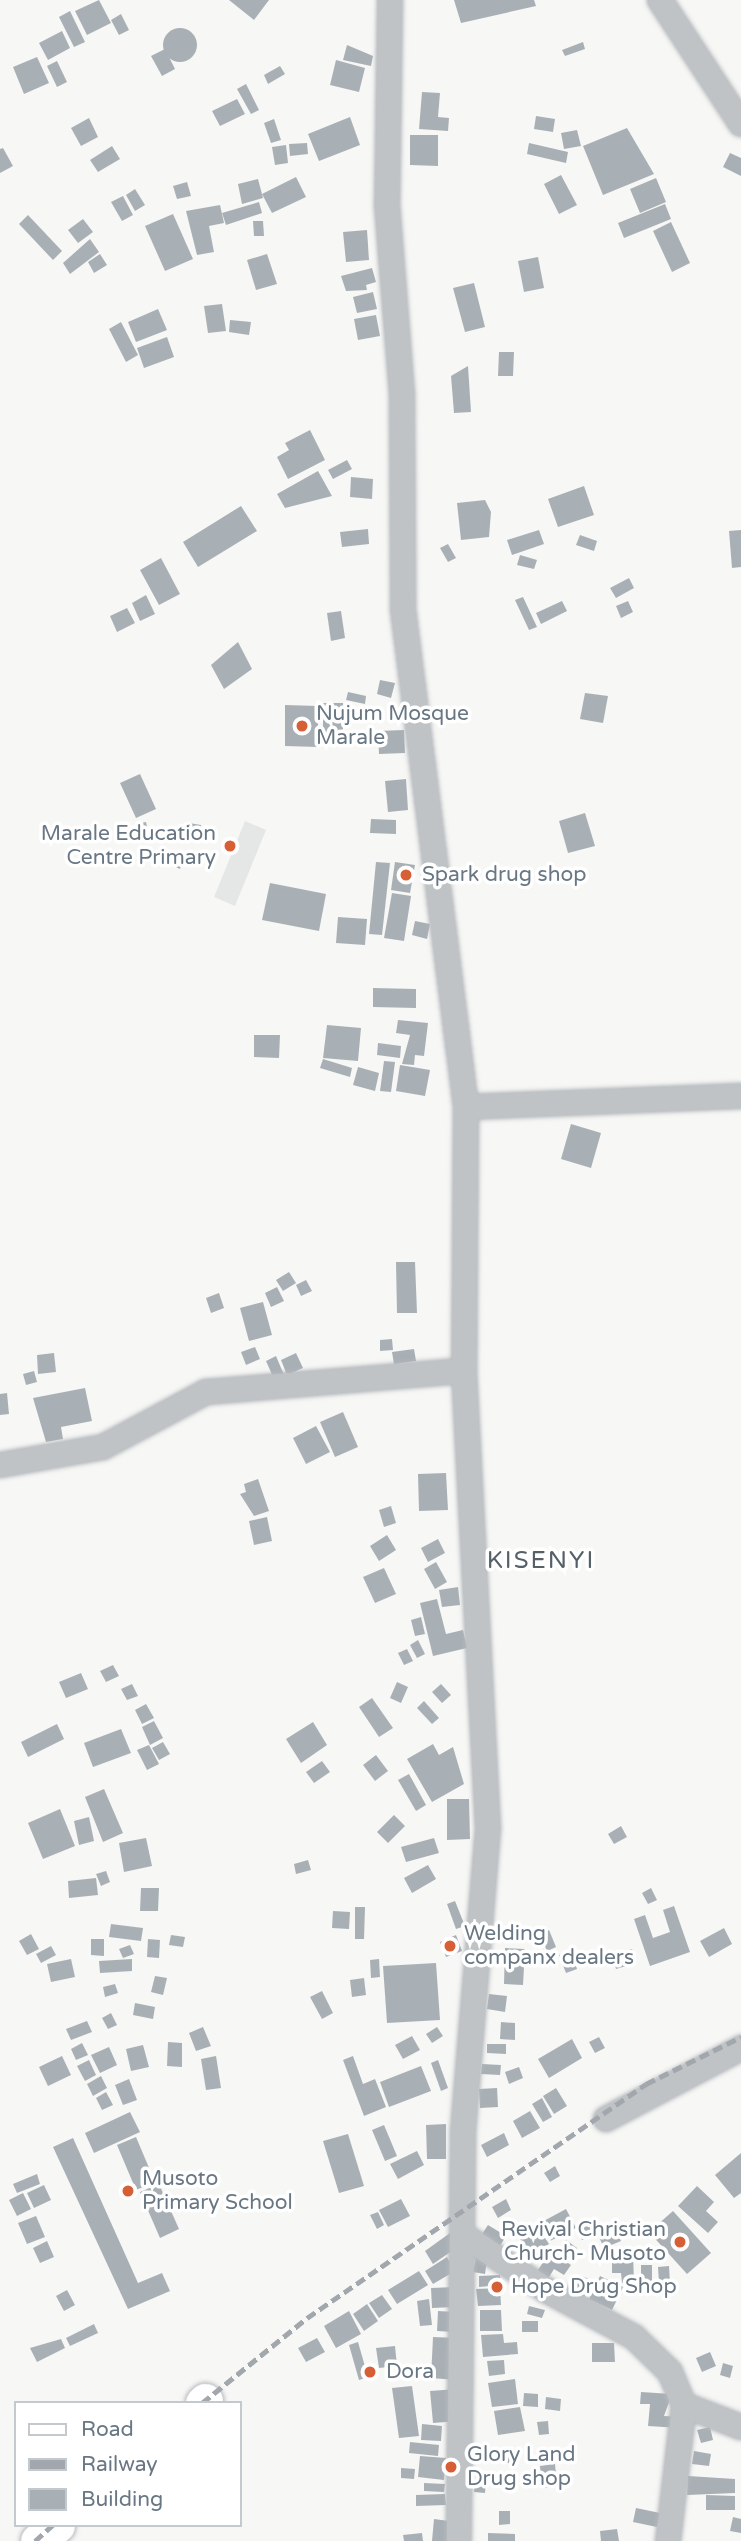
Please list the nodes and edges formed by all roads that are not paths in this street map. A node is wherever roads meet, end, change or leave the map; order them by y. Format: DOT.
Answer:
graph roads {
  1 [pos="390,0"];
  2 [pos="660,0"];
  3 [pos="741,124"];
  4 [pos="741,1096"];
  5 [pos="466,1107"];
  6 [pos="464,1371"];
  7 [pos="0,1465"];
  8 [pos="741,2048"];
  9 [pos="606,2119"];
  10 [pos="463,2235"];
  11 [pos="684,2404"];
  12 [pos="741,2427"];
  13 [pos="55,2527"];
  14 [pos="38,2541"];
  15 [pos="459,2541"];
  16 [pos="668,2541"];
  1 -- 5 [label="street"];
  2 -- 3 [label="street"];
  4 -- 5 [label="street"];
  5 -- 6 [label="street"];
  6 -- 7 [label="street"];
  6 -- 10 [label="street"];
  8 -- 9 [label="street"];
  10 -- 11 [label="street"];
  10 -- 15 [label="street"];
  11 -- 12 [label="street"];
  11 -- 16 [label="street"];
  13 -- 14 [label="main road"];
}
